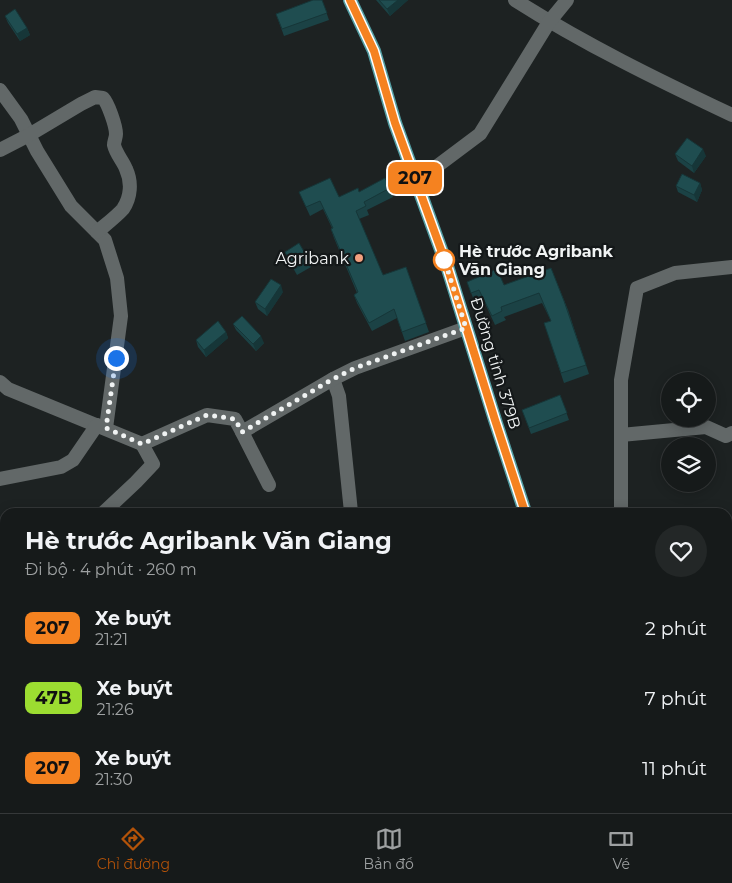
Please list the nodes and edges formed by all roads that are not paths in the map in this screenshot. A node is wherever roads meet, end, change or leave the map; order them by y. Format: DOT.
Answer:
graph roads {
  1 [pos="350,0"];
  2 [pos="515,0"];
  3 [pos="567,0"];
  4 [pos="549,22"];
  5 [pos="0,90"];
  6 [pos="732,115"];
  7 [pos="29,135"];
  8 [pos="0,150"];
  9 [pos="416,182"];
  10 [pos="97,232"];
  11 [pos="732,267"];
  12 [pos="466,328"];
  13 [pos="333,379"];
  14 [pos="0,382"];
  15 [pos="102,426"];
  16 [pos="242,432"];
  17 [pos="732,433"];
  18 [pos="621,435"];
  19 [pos="142,444"];
  20 [pos="0,479"];
  21 [pos="269,485"];
  22 [pos="108,508"];
  23 [pos="351,508"];
  24 [pos="524,508"];
  25 [pos="621,508"];
  1 -- 9 [label="main road, Đường tỉnh 379B"];
  2 -- 4 [label="street"];
  3 -- 4 [label="street"];
  4 -- 6 [label="street"];
  4 -- 9 [label="street"];
  5 -- 7 [label="street"];
  7 -- 8 [label="street"];
  7 -- 10 [label="street"];
  7 -- 10 [label="street"];
  9 -- 12 [label="main road, Đường tỉnh 379B"];
  10 -- 15 [label="street"];
  11 -- 18 [label="street"];
  12 -- 13 [label="street"];
  12 -- 24 [label="main road, Đường tỉnh 379B"];
  13 -- 16 [label="street"];
  13 -- 23 [label="street"];
  14 -- 15 [label="street"];
  15 -- 19 [label="street"];
  15 -- 20 [label="street"];
  16 -- 19 [label="street"];
  16 -- 21 [label="street"];
  17 -- 18 [label="street"];
  18 -- 25 [label="street"];
  19 -- 22 [label="street"];
}
